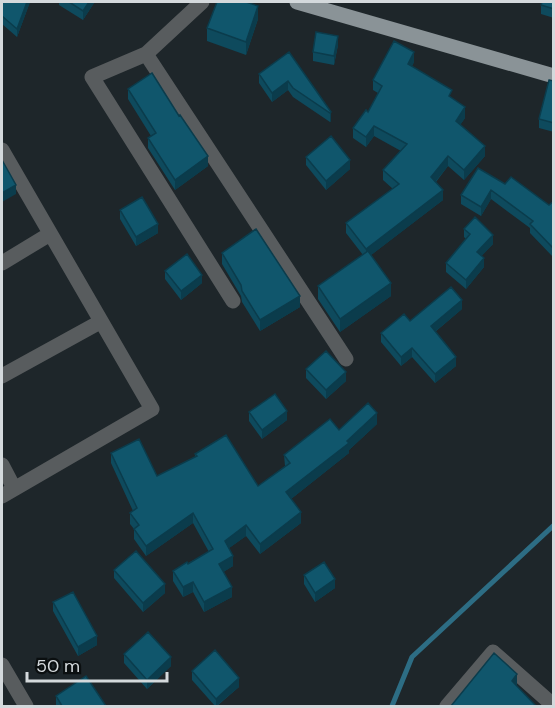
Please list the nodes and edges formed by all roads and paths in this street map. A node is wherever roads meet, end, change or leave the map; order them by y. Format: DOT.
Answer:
graph roads {
  1 [pos="202,2"];
  2 [pos="297,2"];
  3 [pos="146,54"];
  4 [pos="554,76"];
  5 [pos="2,150"];
  6 [pos="50,234"];
  7 [pos="2,262"];
  8 [pos="233,301"];
  9 [pos="100,322"];
  10 [pos="346,359"];
  11 [pos="2,376"];
  12 [pos="2,465"];
  13 [pos="8,492"];
  14 [pos="2,665"];
  15 [pos="26,706"];
  16 [pos="447,706"];
  17 [pos="554,706"];
  1 -- 3 [label="street"];
  2 -- 4 [label="main road"];
  3 -- 8 [label="street"];
  3 -- 10 [label="street"];
  5 -- 6 [label="street"];
  6 -- 7 [label="street"];
  6 -- 9 [label="street"];
  9 -- 11 [label="street"];
  9 -- 13 [label="street"];
  12 -- 13 [label="street"];
  14 -- 15 [label="street"];
  16 -- 17 [label="street"];
}
